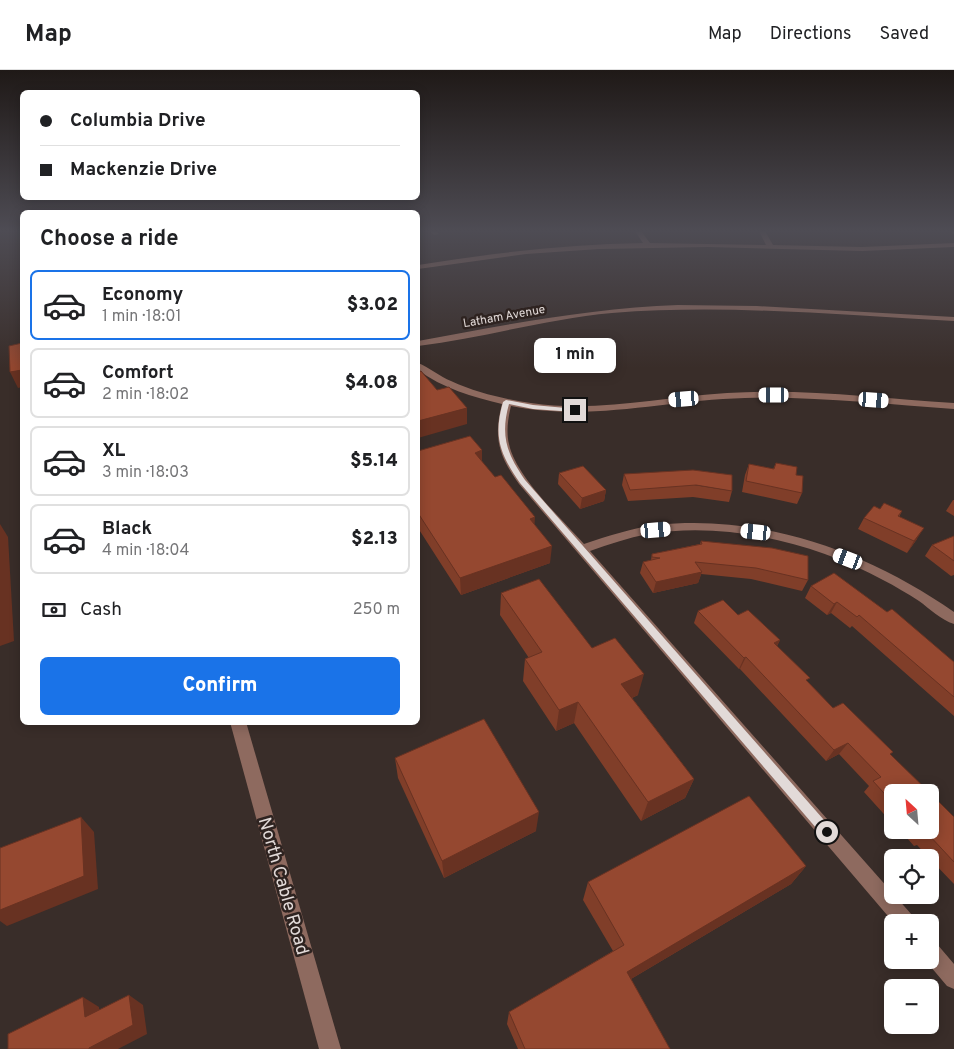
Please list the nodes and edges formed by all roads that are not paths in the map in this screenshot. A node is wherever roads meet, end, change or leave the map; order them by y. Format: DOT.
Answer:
graph roads {
  1 [pos="954,319"];
  2 [pos="420,344"];
  3 [pos="420,367"];
  4 [pos="506,402"];
  5 [pos="954,406"];
  6 [pos="581,549"];
  7 [pos="952,615"];
  8 [pos="239,725"];
  9 [pos="898,914"];
  10 [pos="939,962"];
  11 [pos="954,979"];
  12 [pos="330,1049"];
  1 -- 2 [label="street, Latham Avenue"];
  3 -- 4 [label="street"];
  4 -- 5 [label="street"];
  4 -- 6 [label="street"];
  6 -- 7 [label="street"];
  6 -- 9 [label="street"];
  8 -- 12 [label="street, North Cable Road"];
  10 -- 11 [label="street"];
}
